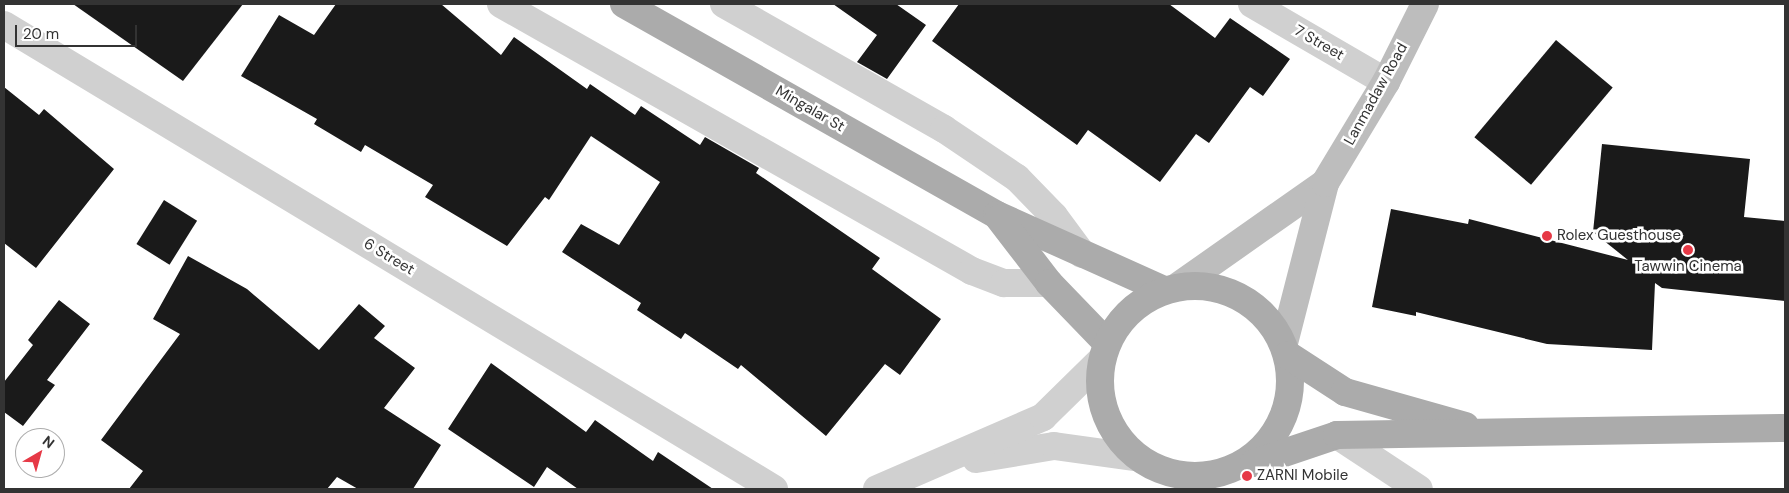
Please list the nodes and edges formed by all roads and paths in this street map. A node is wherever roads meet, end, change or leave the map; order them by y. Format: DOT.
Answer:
graph roads {
  1 [pos="501,4"];
  2 [pos="624,4"];
  3 [pos="724,4"];
  4 [pos="1252,4"];
  5 [pos="1424,4"];
  6 [pos="4,25"];
  7 [pos="1386,82"];
  8 [pos="1325,183"];
  9 [pos="997,215"];
  10 [pos="1082,254"];
  11 [pos="1049,283"];
  12 [pos="1170,288"];
  13 [pos="1286,349"];
  14 [pos="1103,352"];
  15 [pos="1785,428"];
  16 [pos="1337,435"];
  17 [pos="1496,435"];
  18 [pos="1133,457"];
  19 [pos="940,465"];
  20 [pos="1245,466"];
  21 [pos="774,489"];
  22 [pos="878,489"];
  23 [pos="1419,489"];
  1 -- 11 [label="street"];
  2 -- 9 [label="main road, Mingalar St"];
  3 -- 10 [label="street"];
  4 -- 7 [label="street, 7 Street"];
  5 -- 7 [label="street, Lanmadaw Road"];
  6 -- 21 [label="street, 6 Street"];
  7 -- 8 [label="street, Lanmadaw Road"];
  8 -- 12 [label="street, Lanmadaw Road"];
  8 -- 13 [label="street, Lanmadaw Road"];
  9 -- 10 [label="main road, Mingalar St"];
  9 -- 11 [label="main road"];
  10 -- 12 [label="main road, Mingalar St"];
  11 -- 14 [label="main road"];
  12 -- 13 [label="main road"];
  12 -- 14 [label="main road"];
  13 -- 17 [label="main road"];
  13 -- 20 [label="main road"];
  14 -- 18 [label="main road"];
  14 -- 19 [label="street"];
  15 -- 17 [label="main road"];
  16 -- 17 [label="main road"];
  16 -- 20 [label="main road"];
  16 -- 23 [label="street"];
  18 -- 19 [label="street"];
  18 -- 20 [label="main road"];
  19 -- 22 [label="street"];
}
